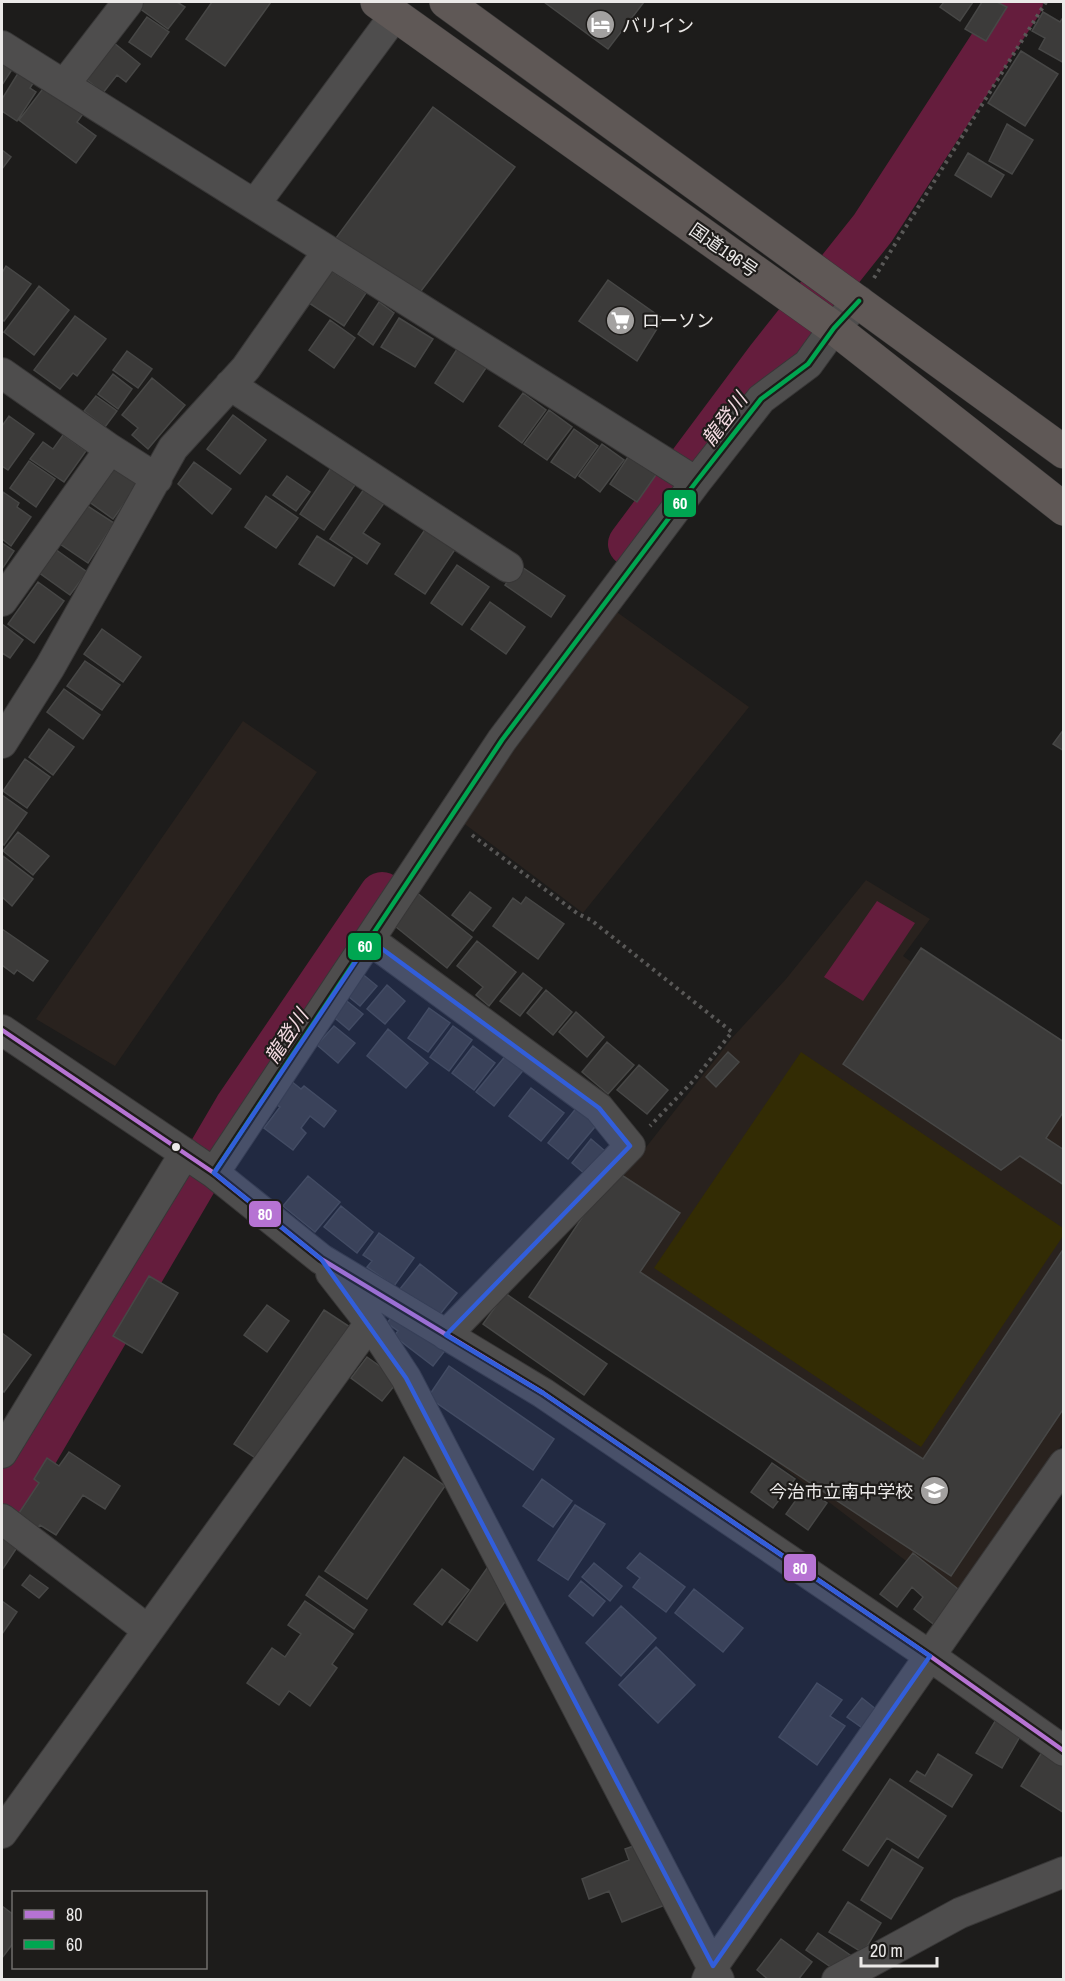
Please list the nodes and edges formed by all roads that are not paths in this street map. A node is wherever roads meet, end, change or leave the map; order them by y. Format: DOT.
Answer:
graph roads {
  1 [pos="128,2"];
  2 [pos="446,2"];
  3 [pos="386,8"];
  4 [pos="2,46"];
  5 [pos="64,85"];
  6 [pos="255,204"];
  7 [pos="328,251"];
  8 [pos="855,298"];
  9 [pos="830,325"];
  10 [pos="2,373"];
  11 [pos="230,385"];
  12 [pos="110,448"];
  13 [pos="1064,452"];
  14 [pos="157,479"];
  15 [pos="696,482"];
  16 [pos="1064,509"];
  17 [pos="508,567"];
  18 [pos="2,601"];
  19 [pos="2,743"];
  20 [pos="370,940"];
  21 [pos="2,1030"];
  22 [pos="185,1153"];
  23 [pos="214,1173"];
  24 [pos="321,1259"];
  25 [pos="370,1323"];
  26 [pos="446,1335"];
  27 [pos="2,1453"];
  28 [pos="1064,1464"];
  29 [pos="2,1519"];
  30 [pos="148,1630"];
  31 [pos="930,1656"];
  32 [pos="1064,1751"];
  33 [pos="2,1833"];
  34 [pos="1064,1872"];
  35 [pos="713,1975"];
  36 [pos="837,1980"];
  1 -- 5 [label="street"];
  2 -- 8 [label="highway, 国道196号"];
  3 -- 6 [label="street"];
  3 -- 9 [label="highway, 国道196号"];
  4 -- 5 [label="street"];
  5 -- 6 [label="street"];
  6 -- 7 [label="street"];
  7 -- 11 [label="street"];
  7 -- 15 [label="street"];
  8 -- 9 [label="street"];
  8 -- 13 [label="highway, 国道196号"];
  9 -- 15 [label="street"];
  9 -- 16 [label="highway, 国道196号"];
  10 -- 12 [label="street"];
  11 -- 14 [label="street"];
  11 -- 17 [label="street"];
  12 -- 14 [label="street"];
  12 -- 18 [label="street"];
  14 -- 19 [label="street"];
  15 -- 20 [label="street"];
  20 -- 23 [label="street"];
  20 -- 26 [label="street"];
  21 -- 22 [label="street"];
  22 -- 23 [label="street"];
  22 -- 27 [label="street"];
  23 -- 24 [label="street"];
  24 -- 25 [label="street"];
  24 -- 26 [label="street"];
  25 -- 30 [label="street"];
  25 -- 35 [label="street"];
  26 -- 31 [label="street"];
  28 -- 31 [label="street"];
  29 -- 30 [label="street"];
  30 -- 33 [label="street"];
  31 -- 32 [label="street"];
  31 -- 35 [label="street"];
  34 -- 36 [label="street"];
}
